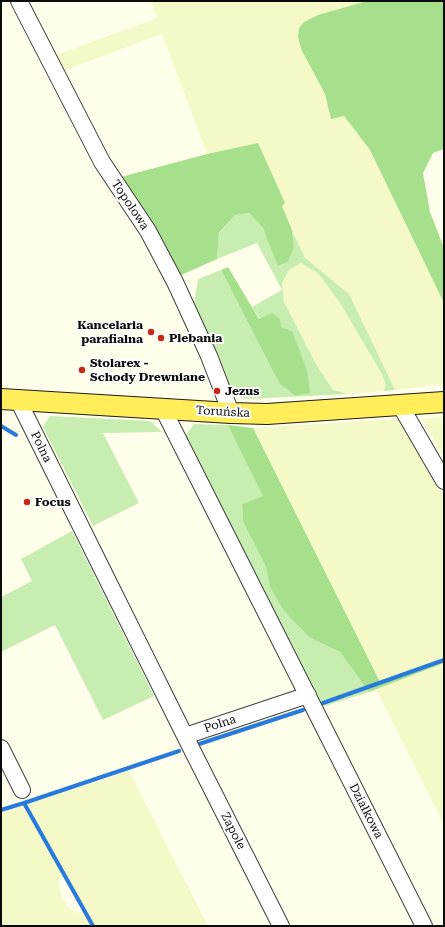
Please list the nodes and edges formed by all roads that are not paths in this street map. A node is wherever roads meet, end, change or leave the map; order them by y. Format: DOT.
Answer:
graph roads {
  1 [pos="19,1"];
  2 [pos="9,399"];
  3 [pos="444,402"];
  4 [pos="400,405"];
  5 [pos="163,409"];
  6 [pos="231,413"];
  7 [pos="444,481"];
  8 [pos="308,695"];
  9 [pos="185,736"];
  10 [pos="1,748"];
  11 [pos="22,790"];
  12 [pos="281,926"];
  13 [pos="424,926"];
  1 -- 6 [label="street, Topolowa"];
  2 -- 5 [label="main road, Toruńska"];
  2 -- 9 [label="street, Polna"];
  3 -- 4 [label="main road, Toruńska"];
  4 -- 6 [label="main road, Toruńska"];
  4 -- 7 [label="street"];
  5 -- 6 [label="main road, Toruńska"];
  5 -- 8 [label="street"];
  8 -- 9 [label="street, Polna"];
  8 -- 13 [label="street, Działkowa"];
  9 -- 12 [label="street, Zapole"];
  10 -- 11 [label="street"];
}
